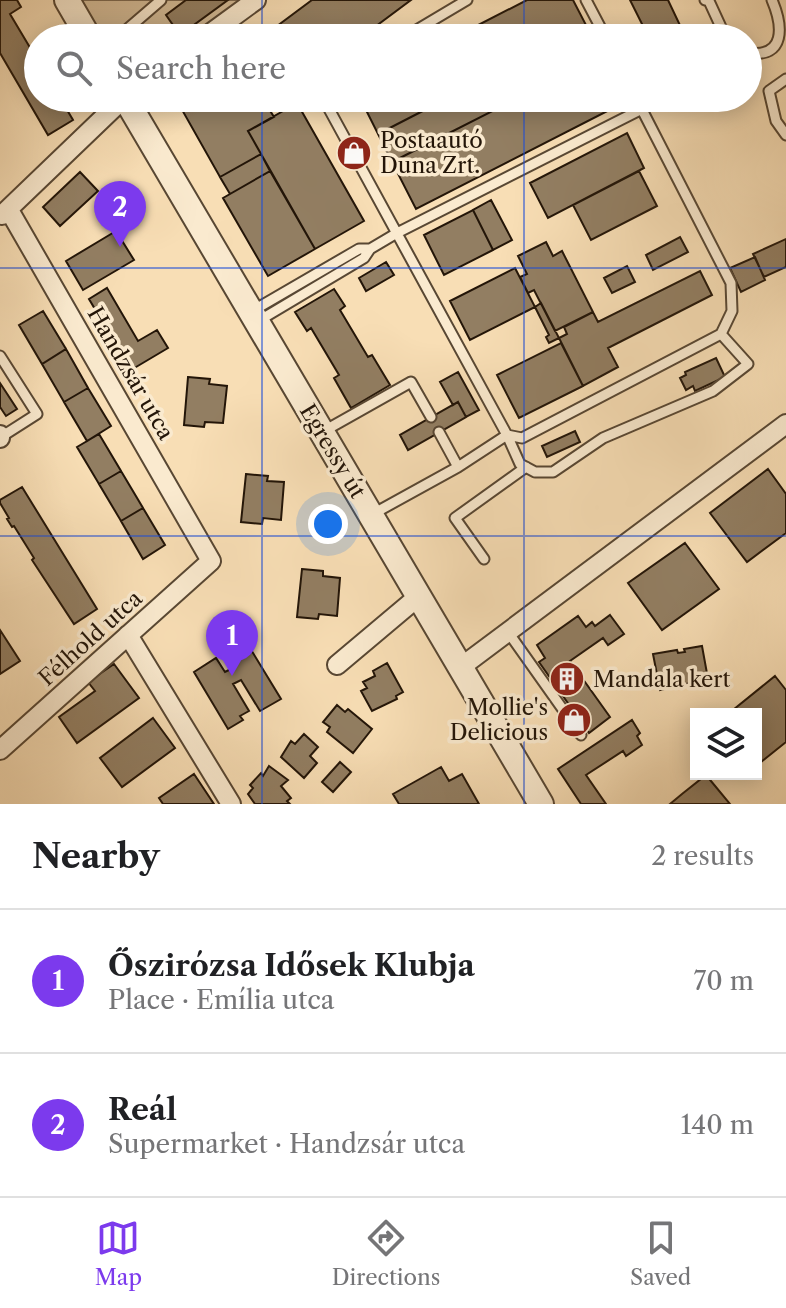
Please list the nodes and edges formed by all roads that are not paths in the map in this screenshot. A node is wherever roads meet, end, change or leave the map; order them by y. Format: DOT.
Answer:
graph roads {
  1 [pos="67,0"];
  2 [pos="161,0"];
  3 [pos="256,0"];
  4 [pos="467,0"];
  5 [pos="586,0"];
  6 [pos="705,0"];
  7 [pos="772,0"];
  8 [pos="81,24"];
  9 [pos="133,24"];
  10 [pos="223,24"];
  11 [pos="427,24"];
  12 [pos="599,24"];
  13 [pos="720,24"];
  14 [pos="762,54"];
  15 [pos="786,79"];
  16 [pos="109,112"];
  17 [pos="132,112"];
  18 [pos="331,112"];
  19 [pos="636,112"];
  20 [pos="644,112"];
  21 [pos="786,135"];
  22 [pos="4,213"];
  23 [pos="397,233"];
  24 [pos="254,317"];
  25 [pos="721,334"];
  26 [pos="0,356"];
  27 [pos="431,417"];
  28 [pos="786,424"];
  29 [pos="322,432"];
  30 [pos="439,432"];
  31 [pos="507,435"];
  32 [pos="0,436"];
  33 [pos="458,467"];
  34 [pos="526,467"];
  35 [pos="371,515"];
  36 [pos="484,559"];
  37 [pos="211,561"];
  38 [pos="419,596"];
  39 [pos="508,632"];
  40 [pos="128,635"];
  41 [pos="337,665"];
  42 [pos="461,667"];
  43 [pos="581,735"];
  44 [pos="0,750"];
  45 [pos="231,804"];
  46 [pos="541,804"];
  1 -- 8 [label="street"];
  2 -- 9 [label="lane"];
  3 -- 10 [label="street"];
  4 -- 11 [label="lane"];
  5 -- 12 [label="lane"];
  6 -- 13 [label="lane"];
  7 -- 14 [label="lane"];
  15 -- 21 [label="lane"];
  16 -- 22 [label="street"];
  17 -- 24 [label="street, Egressy út"];
  18 -- 23 [label="lane"];
  19 -- 23 [label="lane"];
  20 -- 25 [label="lane"];
  22 -- 37 [label="street, Handzsár utca"];
  23 -- 24 [label="lane"];
  23 -- 31 [label="lane"];
  24 -- 29 [label="street, Egressy út"];
  25 -- 31 [label="lane"];
  25 -- 34 [label="lane"];
  26 -- 32 [label="lane"];
  27 -- 29 [label="lane"];
  28 -- 39 [label="street"];
  29 -- 35 [label="street, Egressy út"];
  30 -- 33 [label="lane"];
  31 -- 33 [label="lane"];
  31 -- 34 [label="lane"];
  33 -- 35 [label="lane"];
  34 -- 36 [label="lane"];
  35 -- 38 [label="street, Egressy út"];
  37 -- 40 [label="street, Félhold utca"];
  38 -- 41 [label="street"];
  38 -- 42 [label="street, Egressy út"];
  39 -- 42 [label="street"];
  39 -- 43 [label="lane"];
  40 -- 44 [label="street, Félhold utca"];
  40 -- 45 [label="street"];
  42 -- 46 [label="street, Egressy út"];
}
